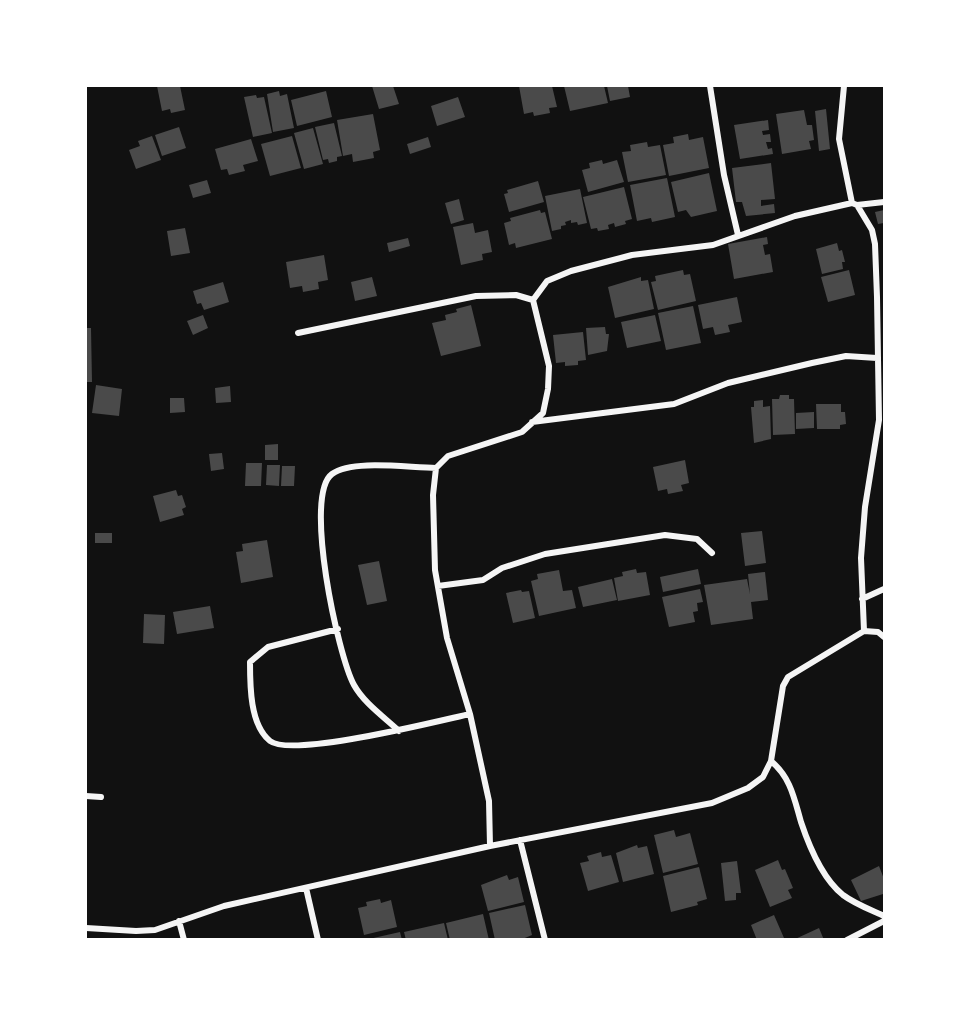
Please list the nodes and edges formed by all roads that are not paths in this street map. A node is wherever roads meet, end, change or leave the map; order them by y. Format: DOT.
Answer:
graph roads {
  1 [pos="710,86"];
  2 [pos="844,86"];
  3 [pos="885,202"];
  4 [pos="854,204"];
  5 [pos="738,235"];
  6 [pos="533,300"];
  7 [pos="298,333"];
  8 [pos="877,358"];
  9 [pos="882,419"];
  10 [pos="532,422"];
  11 [pos="436,468"];
  12 [pos="712,553"];
  13 [pos="438,586"];
  14 [pos="885,589"];
  15 [pos="862,599"];
  16 [pos="338,629"];
  17 [pos="864,631"];
  18 [pos="885,637"];
  19 [pos="470,714"];
  20 [pos="399,731"];
  21 [pos="771,761"];
  22 [pos="86,796"];
  23 [pos="101,797"];
  24 [pos="520,840"];
  25 [pos="490,846"];
  26 [pos="306,888"];
  27 [pos="885,916"];
  28 [pos="179,921"];
  29 [pos="885,921"];
  30 [pos="86,928"];
  31 [pos="184,939"];
  32 [pos="318,939"];
  33 [pos="545,939"];
  34 [pos="850,939"];
  1 -- 5 [label="street"];
  2 -- 4 [label="street"];
  3 -- 4 [label="street"];
  4 -- 5 [label="street"];
  4 -- 8 [label="street"];
  5 -- 6 [label="street"];
  6 -- 7 [label="street"];
  6 -- 10 [label="street"];
  8 -- 9 [label="street"];
  8 -- 10 [label="street"];
  9 -- 15 [label="street"];
  10 -- 11 [label="street"];
  11 -- 13 [label="street"];
  11 -- 16 [label="street"];
  12 -- 13 [label="street"];
  13 -- 19 [label="street"];
  14 -- 15 [label="street"];
  15 -- 17 [label="street"];
  16 -- 20 [label="street"];
  16 -- 20 [label="street"];
  17 -- 18 [label="street"];
  17 -- 21 [label="street"];
  19 -- 20 [label="street"];
  19 -- 25 [label="street"];
  21 -- 24 [label="street"];
  21 -- 27 [label="street"];
  22 -- 23 [label="street"];
  24 -- 25 [label="street"];
  24 -- 33 [label="street"];
  25 -- 26 [label="street"];
  26 -- 28 [label="street"];
  26 -- 32 [label="street"];
  28 -- 30 [label="street"];
  28 -- 31 [label="street"];
  29 -- 34 [label="street"];
}
